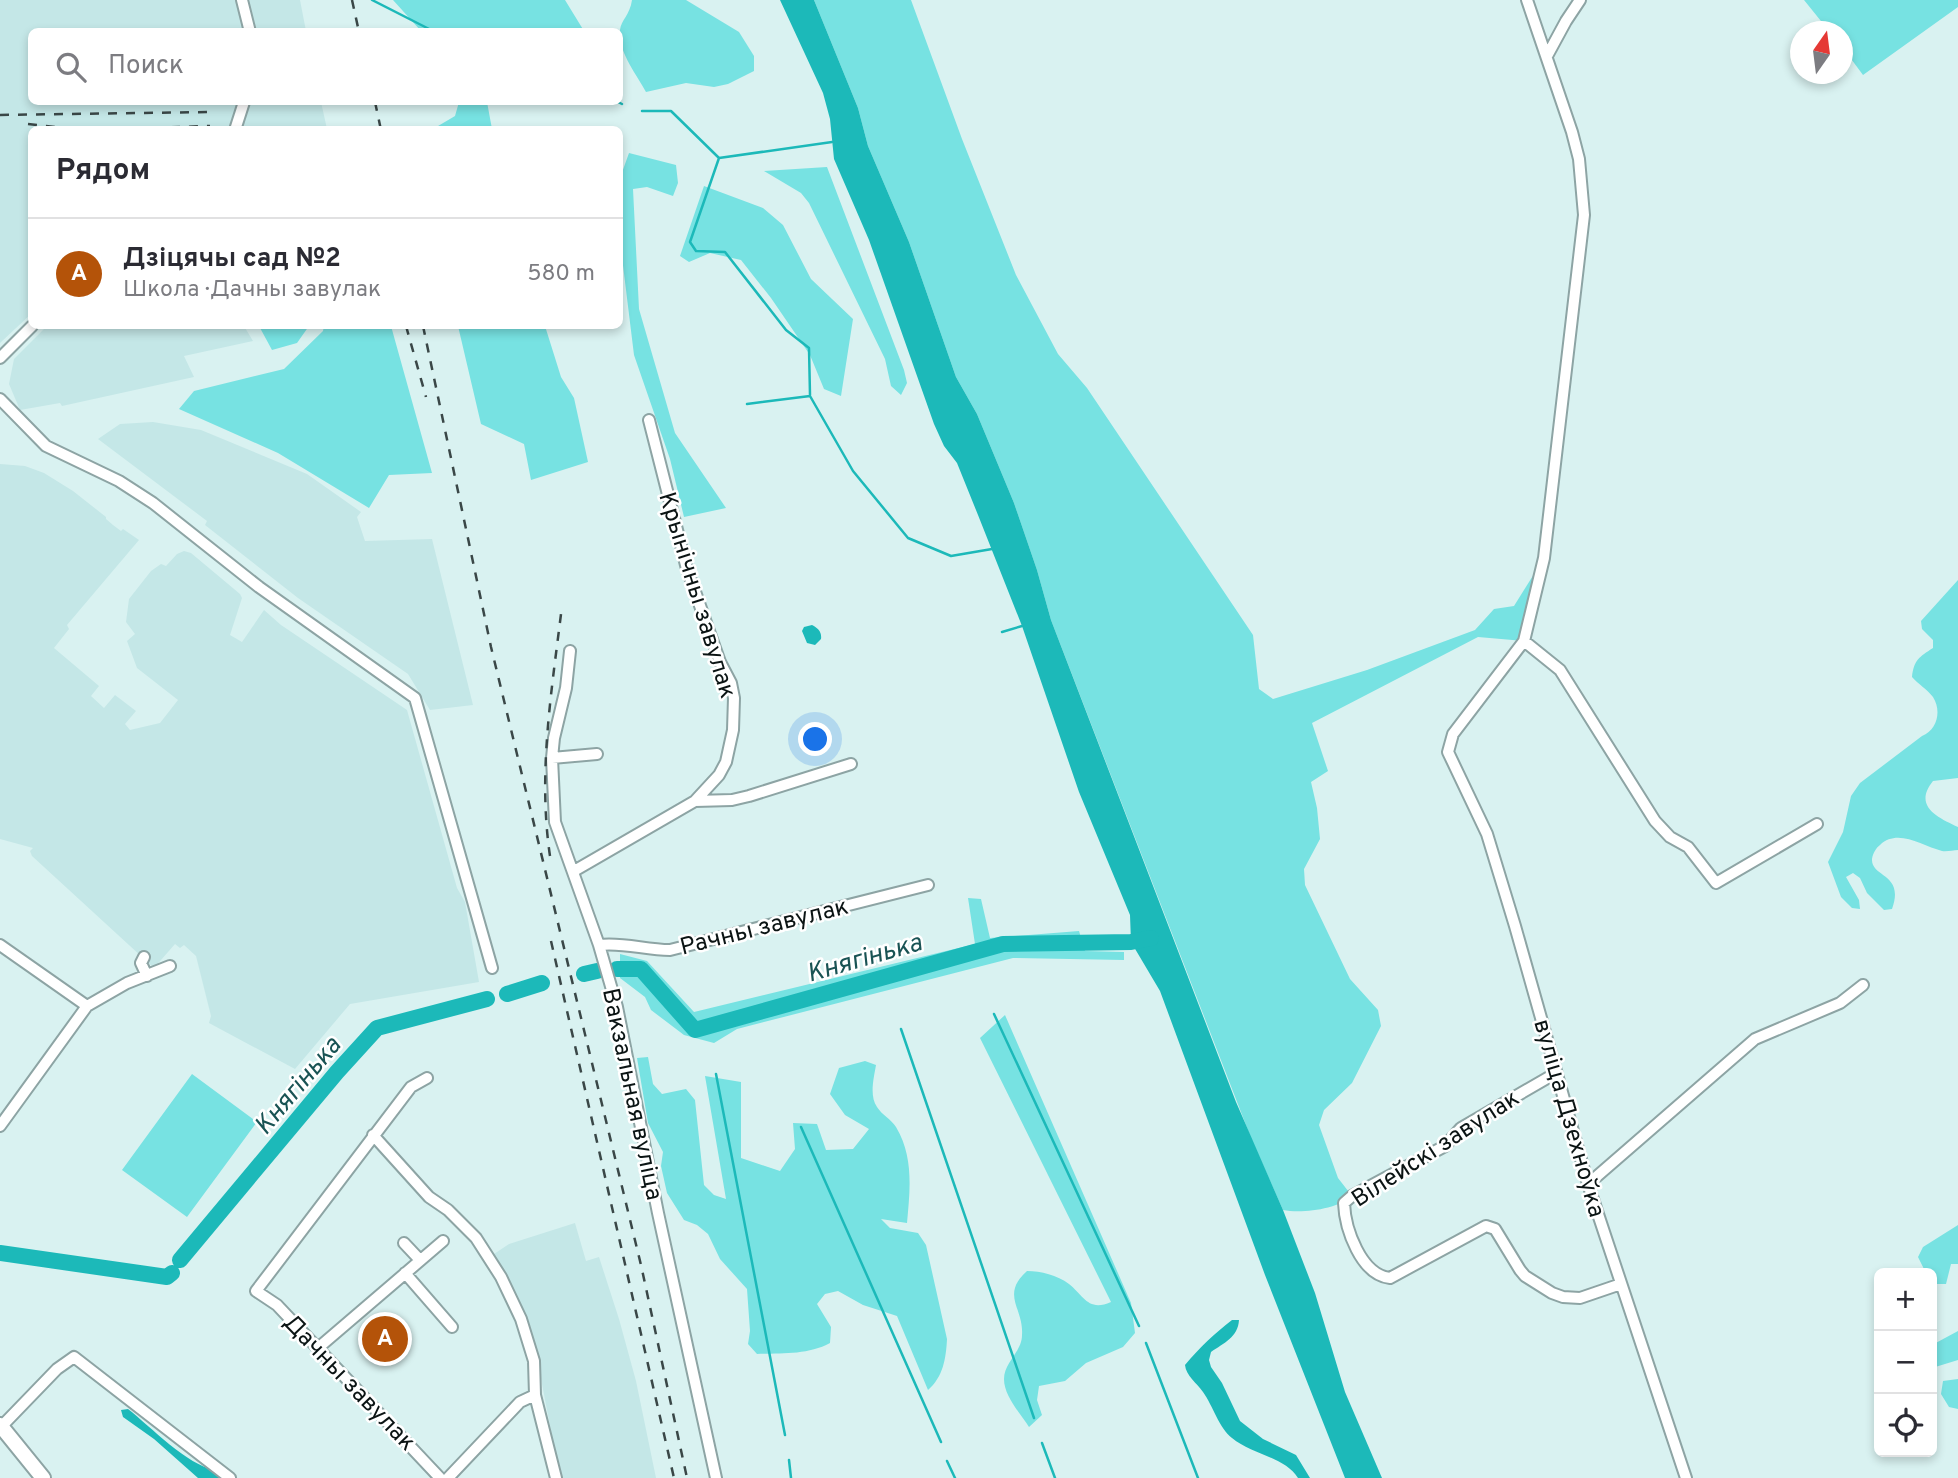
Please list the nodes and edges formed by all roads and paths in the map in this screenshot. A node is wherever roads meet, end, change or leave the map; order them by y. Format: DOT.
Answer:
graph roads {
  1 [pos="242,0"];
  2 [pos="1527,0"];
  3 [pos="1580,0"];
  4 [pos="249,28"];
  5 [pos="1547,56"];
  6 [pos="243,105"];
  7 [pos="236,126"];
  8 [pos="29,329"];
  9 [pos="0,358"];
  10 [pos="0,399"];
  11 [pos="649,421"];
  12 [pos="1524,641"];
  13 [pos="570,651"];
  14 [pos="597,754"];
  15 [pos="552,758"];
  16 [pos="850,764"];
  17 [pos="695,801"];
  18 [pos="1816,824"];
  19 [pos="573,871"];
  20 [pos="928,885"];
  21 [pos="0,945"];
  22 [pos="598,945"];
  23 [pos="144,957"];
  24 [pos="170,967"];
  25 [pos="492,968"];
  26 [pos="147,976"];
  27 [pos="1863,985"];
  28 [pos="87,1006"];
  29 [pos="1556,1073"];
  30 [pos="427,1078"];
  31 [pos="0,1126"];
  32 [pos="373,1135"];
  33 [pos="1588,1184"];
  34 [pos="443,1241"];
  35 [pos="404,1243"];
  36 [pos="421,1260"];
  37 [pos="405,1273"];
  38 [pos="1621,1284"];
  39 [pos="452,1327"];
  40 [pos="318,1348"];
  41 [pos="535,1395"];
  42 [pos="1,1426"];
  43 [pos="43,1478"];
  44 [pos="230,1478"];
  45 [pos="440,1478"];
  46 [pos="448,1478"];
  47 [pos="556,1478"];
  48 [pos="716,1478"];
  49 [pos="1686,1478"];
  1 -- 4 [label="street"];
  2 -- 5 [label="street"];
  3 -- 5 [label="street"];
  5 -- 12 [label="street"];
  6 -- 7 [label="street"];
  8 -- 9 [label="street"];
  10 -- 25 [label="street"];
  11 -- 17 [label="street, Крынічны завулак"];
  12 -- 18 [label="street"];
  12 -- 29 [label="street, вуліца Дзехноўка"];
  13 -- 15 [label="street, Вакзальная вуліца"];
  14 -- 15 [label="street"];
  15 -- 19 [label="street, Вакзальная вуліца"];
  16 -- 17 [label="street"];
  17 -- 19 [label="street"];
  19 -- 22 [label="street, Вакзальная вуліца"];
  20 -- 22 [label="street, Рачны завулак"];
  21 -- 28 [label="street"];
  22 -- 48 [label="street, Вакзальная вуліца"];
  23 -- 26 [label="street"];
  24 -- 26 [label="street"];
  26 -- 28 [label="street"];
  27 -- 33 [label="street"];
  28 -- 31 [label="street"];
  29 -- 33 [label="street, вуліца Дзехноўка"];
  29 -- 38 [label="street, Вілейскі завулак"];
  30 -- 32 [label="street"];
  32 -- 40 [label="street, Дачны завулак"];
  32 -- 41 [label="street"];
  33 -- 38 [label="street, вуліца Дзехноўка"];
  34 -- 36 [label="street"];
  35 -- 36 [label="street"];
  36 -- 37 [label="street"];
  37 -- 39 [label="street"];
  37 -- 40 [label="street"];
  38 -- 49 [label="street, вуліца Дзехноўка"];
  40 -- 45 [label="street, Дачны завулак"];
  41 -- 46 [label="street"];
  41 -- 47 [label="street"];
  42 -- 43 [label="main road"];
  42 -- 44 [label="street"];
}
